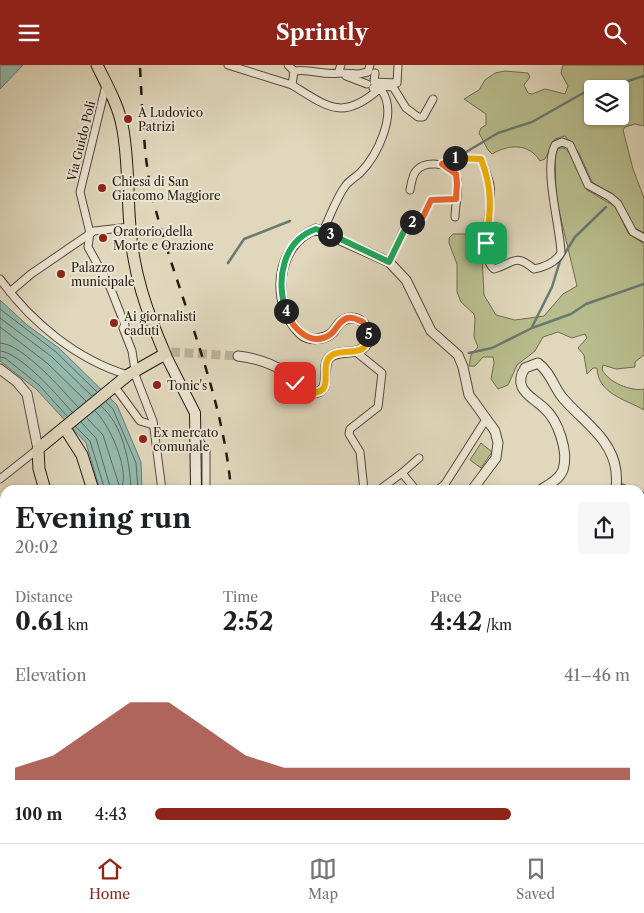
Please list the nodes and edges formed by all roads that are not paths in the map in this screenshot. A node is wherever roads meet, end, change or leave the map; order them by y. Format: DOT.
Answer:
graph roads {
  1 [pos="97,65"];
  2 [pos="228,65"];
  3 [pos="288,65"];
  4 [pos="341,65"];
  5 [pos="370,65"];
  6 [pos="398,65"];
  7 [pos="294,71"];
  8 [pos="338,73"];
  9 [pos="375,73"];
  10 [pos="367,84"];
  11 [pos="106,85"];
  12 [pos="292,85"];
  13 [pos="368,98"];
  14 [pos="434,99"];
  15 [pos="442,164"];
  16 [pos="76,184"];
  17 [pos="410,191"];
  18 [pos="80,192"];
  19 [pos="456,199"];
  20 [pos="455,217"];
  21 [pos="130,227"];
  22 [pos="319,229"];
  23 [pos="90,233"];
  24 [pos="644,238"];
  25 [pos="389,262"];
  26 [pos="0,279"];
  27 [pos="10,292"];
  28 [pos="356,352"];
  29 [pos="168,353"];
  30 [pos="238,356"];
  31 [pos="0,369"];
  32 [pos="135,371"];
  33 [pos="110,390"];
  34 [pos="485,421"];
  35 [pos="153,423"];
  36 [pos="68,429"];
  37 [pos="197,438"];
  38 [pos="38,449"];
  39 [pos="419,458"];
  40 [pos="402,473"];
  41 [pos="0,479"];
  42 [pos="44,485"];
  43 [pos="92,485"];
  44 [pos="161,485"];
  45 [pos="196,485"];
  46 [pos="206,485"];
  47 [pos="363,485"];
  48 [pos="386,485"];
  49 [pos="412,485"];
  50 [pos="444,485"];
  51 [pos="476,485"];
  52 [pos="548,485"];
  53 [pos="617,485"];
  1 -- 11 [label="main road"];
  2 -- 12 [label="street"];
  3 -- 7 [label="street"];
  4 -- 8 [label="street"];
  5 -- 8 [label="street"];
  6 -- 9 [label="street"];
  7 -- 8 [label="street"];
  7 -- 12 [label="street"];
  8 -- 10 [label="street"];
  11 -- 18 [label="street, Via Guido Poli"];
  11 -- 21 [label="main road"];
  12 -- 13 [label="street"];
  13 -- 14 [label="street"];
  13 -- 22 [label="street"];
  15 -- 17 [label="street"];
  15 -- 19 [label="street"];
  15 -- 24 [label="street"];
  16 -- 18 [label="street"];
  18 -- 23 [label="street, Via Guido Poli"];
  19 -- 20 [label="street"];
  19 -- 25 [label="street"];
  21 -- 23 [label="street"];
  21 -- 29 [label="main road"];
  22 -- 25 [label="street"];
  22 -- 28 [label="street"];
  23 -- 27 [label="street"];
  23 -- 32 [label="street, Via Guido Poli"];
  25 -- 34 [label="street"];
  26 -- 27 [label="street"];
  27 -- 32 [label="street"];
  28 -- 30 [label="street"];
  28 -- 47 [label="street"];
  29 -- 32 [label="main road"];
  29 -- 37 [label="main road"];
  31 -- 38 [label="street"];
  32 -- 33 [label="main road"];
  32 -- 35 [label="street, Via Guido Poli"];
  33 -- 35 [label="street"];
  33 -- 36 [label="main road"];
  34 -- 50 [label="street"];
  34 -- 51 [label="street"];
  35 -- 44 [label="street, Via Guido Poli"];
  36 -- 38 [label="main road"];
  36 -- 43 [label="main road"];
  37 -- 45 [label="main road"];
  37 -- 46 [label="street"];
  38 -- 41 [label="street"];
  38 -- 42 [label="main road"];
  39 -- 40 [label="street"];
  40 -- 48 [label="street"];
  40 -- 49 [label="street"];
  52 -- 53 [label="street"];
}
